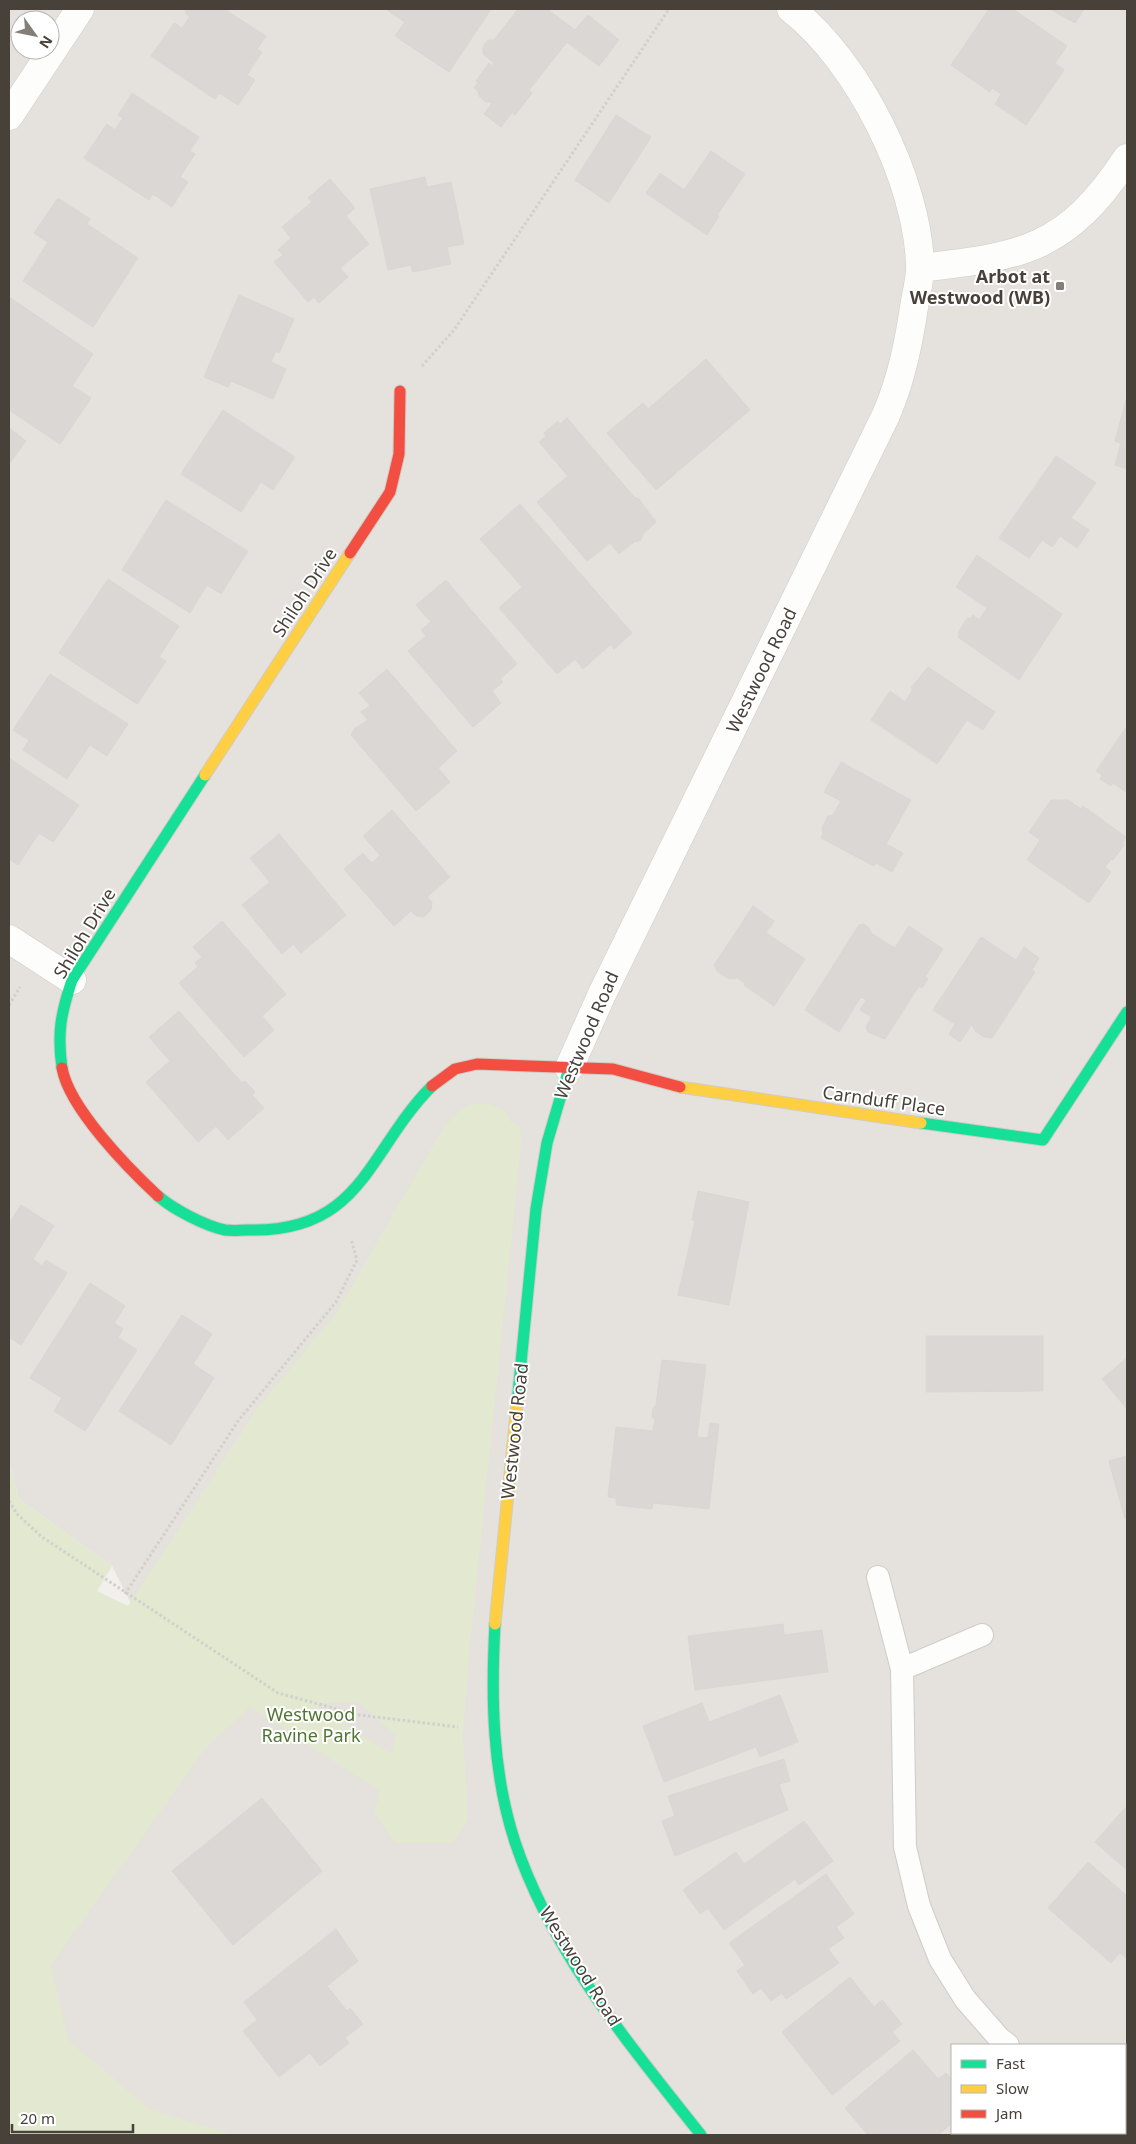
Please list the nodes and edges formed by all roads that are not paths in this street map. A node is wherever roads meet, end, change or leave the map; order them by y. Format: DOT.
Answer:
graph roads {
  1 [pos="80,9"];
  2 [pos="791,9"];
  3 [pos="9,116"];
  4 [pos="1127,158"];
  5 [pos="920,268"];
  6 [pos="400,391"];
  7 [pos="9,939"];
  8 [pos="72,980"];
  9 [pos="1127,1012"];
  10 [pos="569,1068"];
  11 [pos="878,1577"];
  12 [pos="982,1635"];
  13 [pos="902,1669"];
  14 [pos="1007,2044"];
  15 [pos="701,2135"];
  1 -- 3 [label="street"];
  2 -- 5 [label="street, Westwood Road"];
  4 -- 5 [label="street"];
  5 -- 10 [label="street, Westwood Road"];
  6 -- 8 [label="street, Shiloh Drive"];
  7 -- 8 [label="street"];
  8 -- 10 [label="street, Shiloh Drive"];
  9 -- 10 [label="street, Carnduff Place"];
  10 -- 15 [label="street, Westwood Road"];
  11 -- 13 [label="lane"];
  12 -- 13 [label="lane"];
  13 -- 14 [label="lane"];
}
